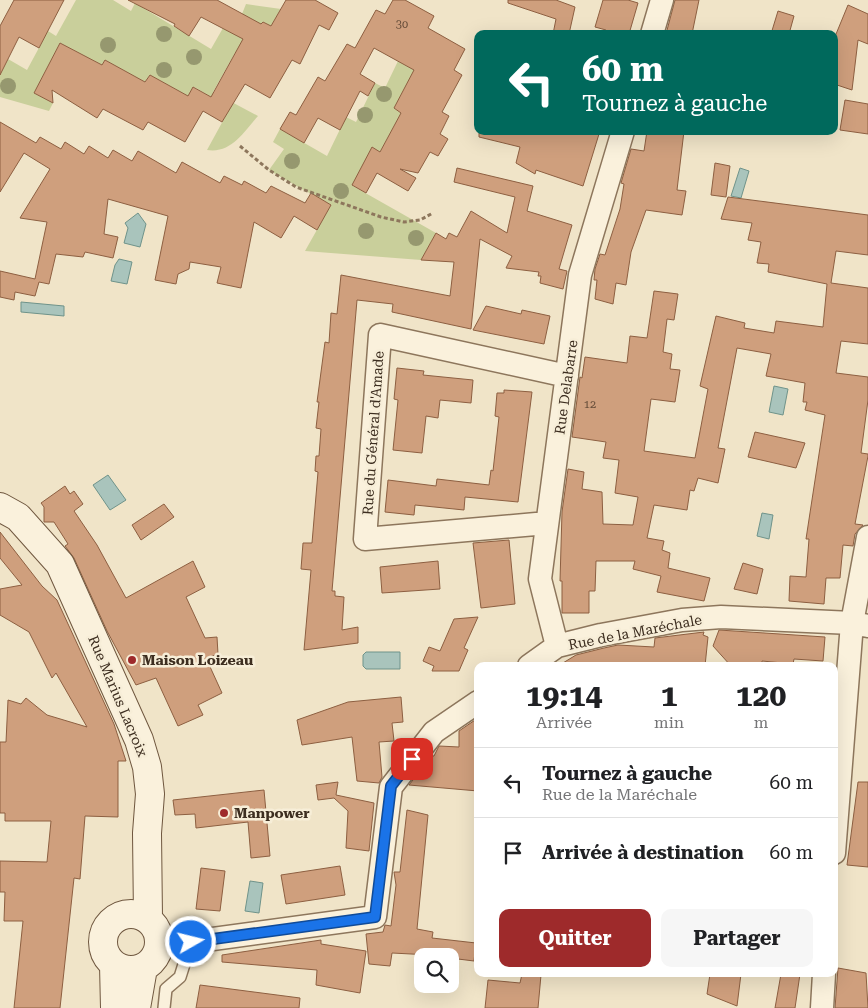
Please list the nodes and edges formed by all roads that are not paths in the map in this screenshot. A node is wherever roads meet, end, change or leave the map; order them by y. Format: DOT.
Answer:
graph roads {
  1 [pos="662,0"];
  2 [pos="653,30"];
  3 [pos="622,135"];
  4 [pos="567,376"];
  5 [pos="0,507"];
  6 [pos="547,522"];
  7 [pos="868,537"];
  8 [pos="860,625"];
  9 [pos="557,646"];
  10 [pos="535,662"];
  11 [pos="474,705"];
  12 [pos="838,818"];
  13 [pos="154,929"];
  14 [pos="191,942"];
  15 [pos="114,965"];
  16 [pos="143,968"];
  17 [pos="824,977"];
  18 [pos="115,1008"];
  19 [pos="136,1008"];
  20 [pos="164,1008"];
  21 [pos="822,1008"];
  1 -- 2 [label="street"];
  3 -- 4 [label="street, Rue Delabarre"];
  4 -- 6 [label="street, Rue Delabarre"];
  4 -- 6 [label="street, Rue du Général d'Amade"];
  5 -- 13 [label="main road, Rue Marius Lacroix"];
  6 -- 9 [label="street, Rue Delabarre"];
  7 -- 8 [label="street"];
  8 -- 9 [label="street, Rue de la Maréchale"];
  8 -- 12 [label="street"];
  9 -- 10 [label="street, Rue de la Maréchale"];
  11 -- 14 [label="street"];
  13 -- 14 [label="street"];
  13 -- 15 [label="main road"];
  13 -- 16 [label="main road"];
  14 -- 20 [label="lane"];
  15 -- 16 [label="main road"];
  15 -- 18 [label="main road"];
  16 -- 19 [label="main road"];
  17 -- 21 [label="street"];
}
